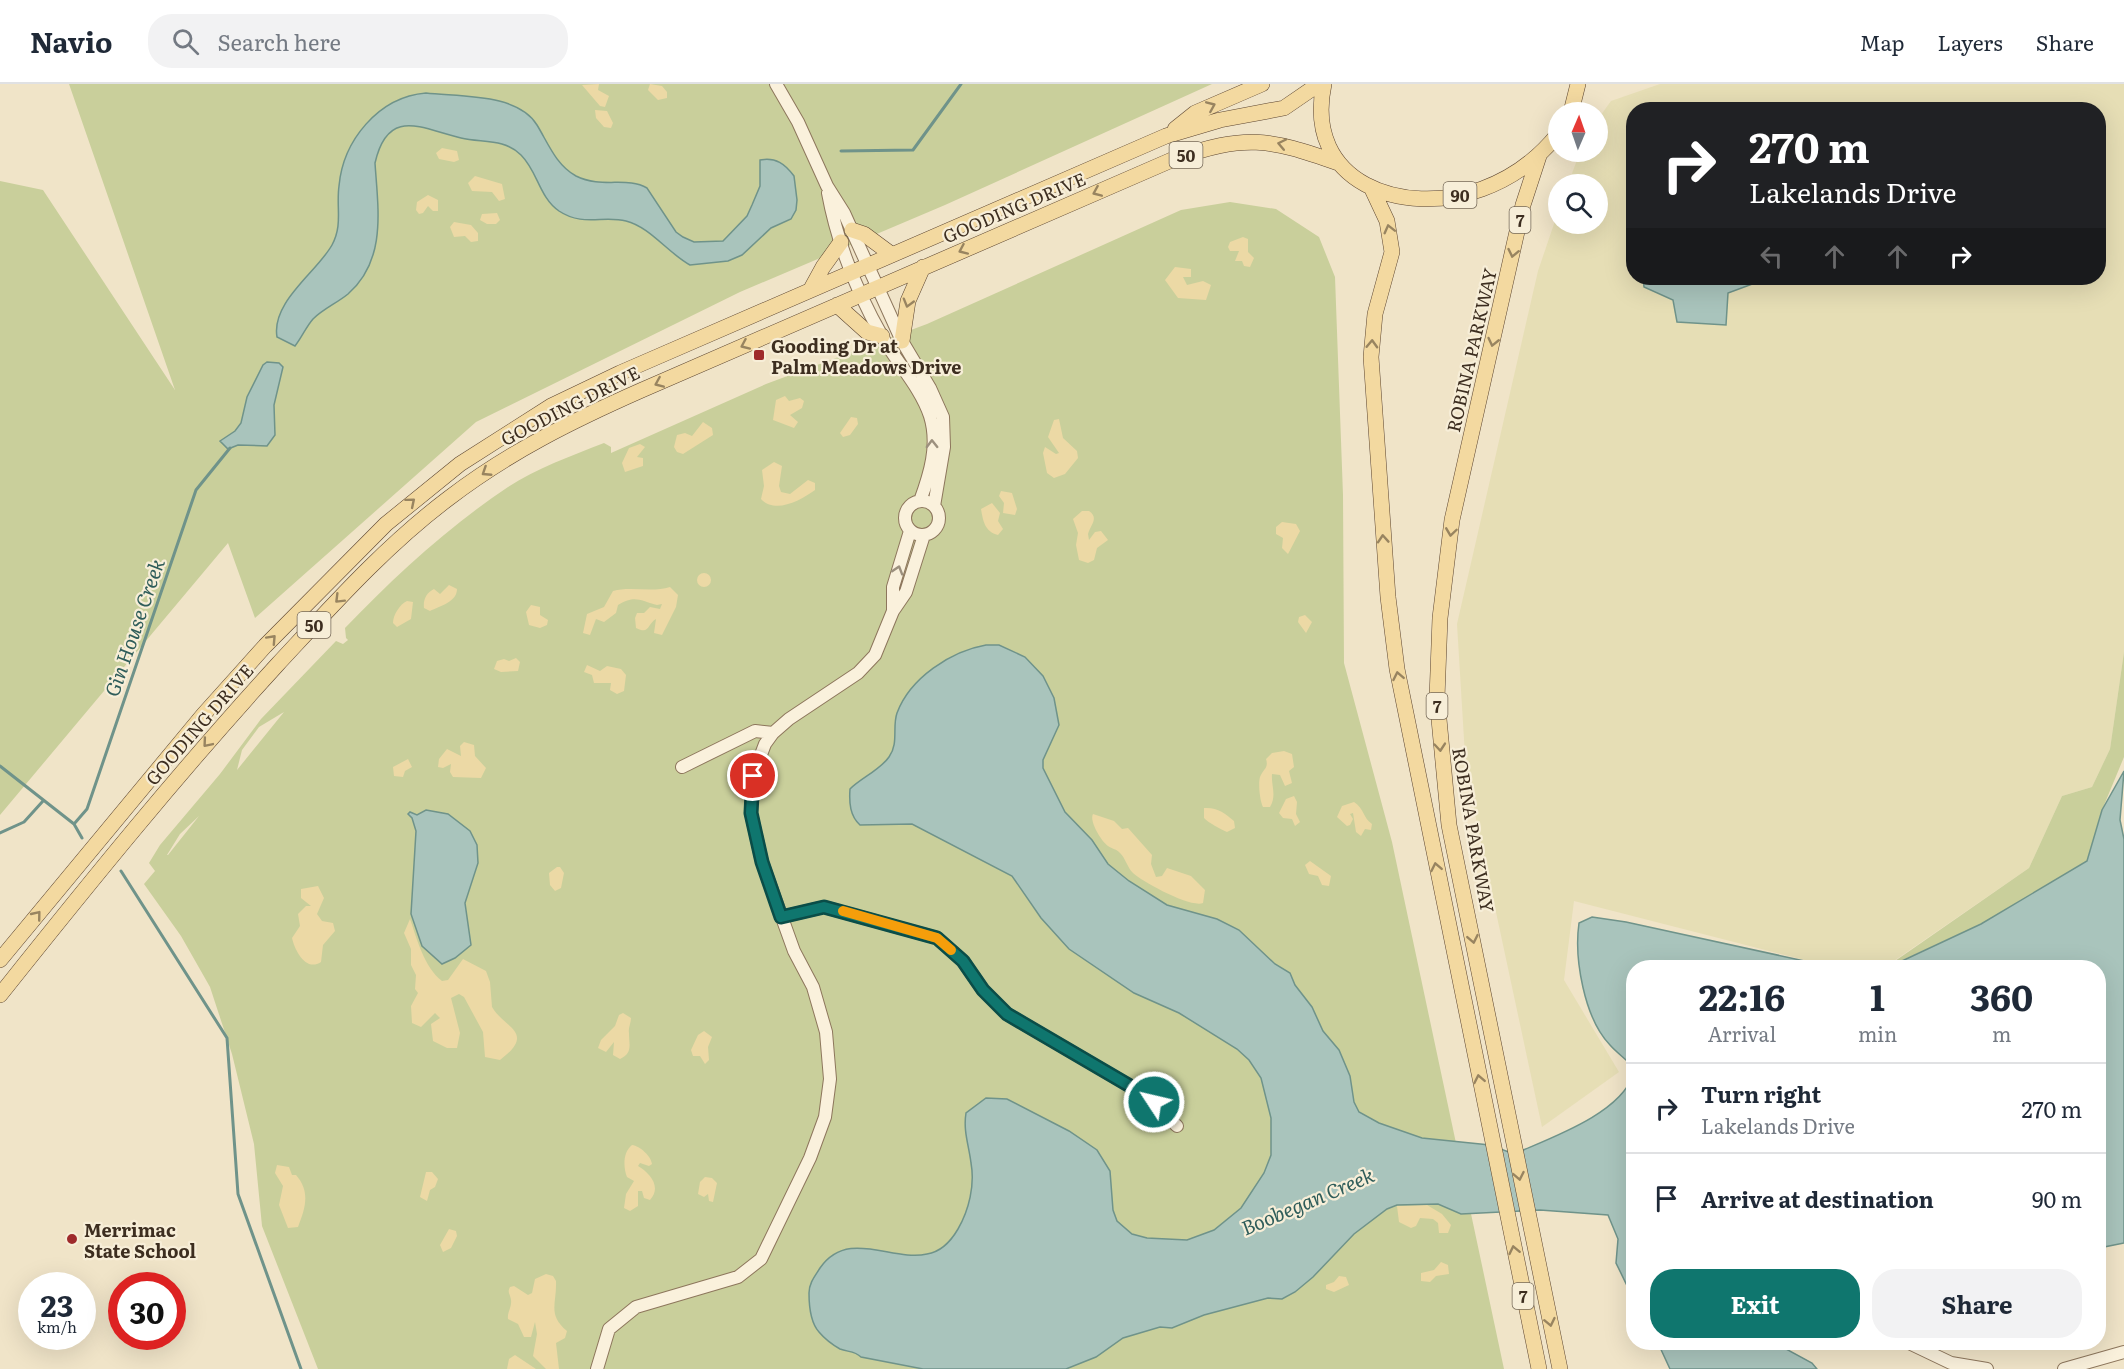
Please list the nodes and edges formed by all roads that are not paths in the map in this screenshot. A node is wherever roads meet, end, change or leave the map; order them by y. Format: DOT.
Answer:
graph roads {
  1 [pos="776,84"];
  2 [pos="1262,84"];
  3 [pos="1321,84"];
  4 [pos="1590,84"];
  5 [pos="1575,98"];
  6 [pos="1166,136"];
  7 [pos="1548,146"];
  8 [pos="1539,156"];
  9 [pos="1338,163"];
  10 [pos="827,186"];
  11 [pos="1372,189"];
  12 [pos="852,230"];
  13 [pos="841,242"];
  14 [pos="891,254"];
  15 [pos="867,264"];
  16 [pos="923,267"];
  17 [pos="853,271"];
  18 [pos="813,287"];
  19 [pos="878,287"];
  20 [pos="862,294"];
  21 [pos="837,305"];
  22 [pos="882,336"];
  23 [pos="902,341"];
  24 [pos="920,501"];
  25 [pos="934,506"];
  26 [pos="910,531"];
  27 [pos="924,535"];
  28 [pos="893,611"];
  29 [pos="773,733"];
  30 [pos="682,767"];
  31 [pos="781,917"];
  32 [pos="0,960"];
  33 [pos="0,995"];
  34 [pos="1176,1126"];
  35 [pos="1924,1350"];
  36 [pos="2124,1352"];
  37 [pos="597,1369"];
  38 [pos="1539,1369"];
  39 [pos="1560,1369"];
  40 [pos="1987,1369"];
  41 [pos="2064,1369"];
  1 -- 10 [label="street"];
  6 -- 2 [label="main road, one-way"];
  3 -- 6 [label="main road, GOODING DRIVE / 50"];
  3 -- 9 [label="main road, 90"];
  4 -- 5 [label="main road"];
  6 -- 14 [label="main road, GOODING DRIVE / 50"];
  7 -- 8 [label="main road, 90"];
  8 -- 11 [label="main road, 90"];
  8 -- 39 [label="main road, ROBINA PARKWAY / 7, one-way"];
  9 -- 11 [label="main road, 90"];
  9 -- 16 [label="main road, GOODING DRIVE / 50, one-way"];
  10 -- 12 [label="street"];
  10 -- 13 [label="street"];
  38 -- 11 [label="main road, 7, one-way"];
  12 -- 14 [label="main road"];
  12 -- 15 [label="street"];
  13 -- 17 [label="street"];
  13 -- 18 [label="main road"];
  14 -- 15 [label="main road, GOODING DRIVE / 50"];
  15 -- 17 [label="main road, GOODING DRIVE / 50"];
  15 -- 19 [label="street"];
  16 -- 19 [label="main road, GOODING DRIVE / 50"];
  16 -- 23 [label="main road, one-way"];
  17 -- 18 [label="main road, GOODING DRIVE / 50"];
  17 -- 20 [label="street"];
  32 -- 18 [label="main road, GOODING DRIVE / 50, one-way"];
  19 -- 20 [label="main road, GOODING DRIVE / 50"];
  19 -- 23 [label="street"];
  20 -- 21 [label="main road, GOODING DRIVE / 50"];
  20 -- 22 [label="street"];
  21 -- 22 [label="main road"];
  21 -- 33 [label="main road, GOODING DRIVE / 50, one-way"];
  24 -- 22 [label="street, one-way"];
  23 -- 25 [label="street"];
  24 -- 25 [label="street"];
  24 -- 26 [label="street"];
  25 -- 27 [label="street"];
  26 -- 27 [label="street"];
  28 -- 26 [label="street, one-way"];
  27 -- 28 [label="street"];
  28 -- 29 [label="street"];
  29 -- 30 [label="street"];
  29 -- 31 [label="street"];
  31 -- 34 [label="street"];
  31 -- 37 [label="street"];
  35 -- 40 [label="street"];
  36 -- 41 [label="street"];
}
